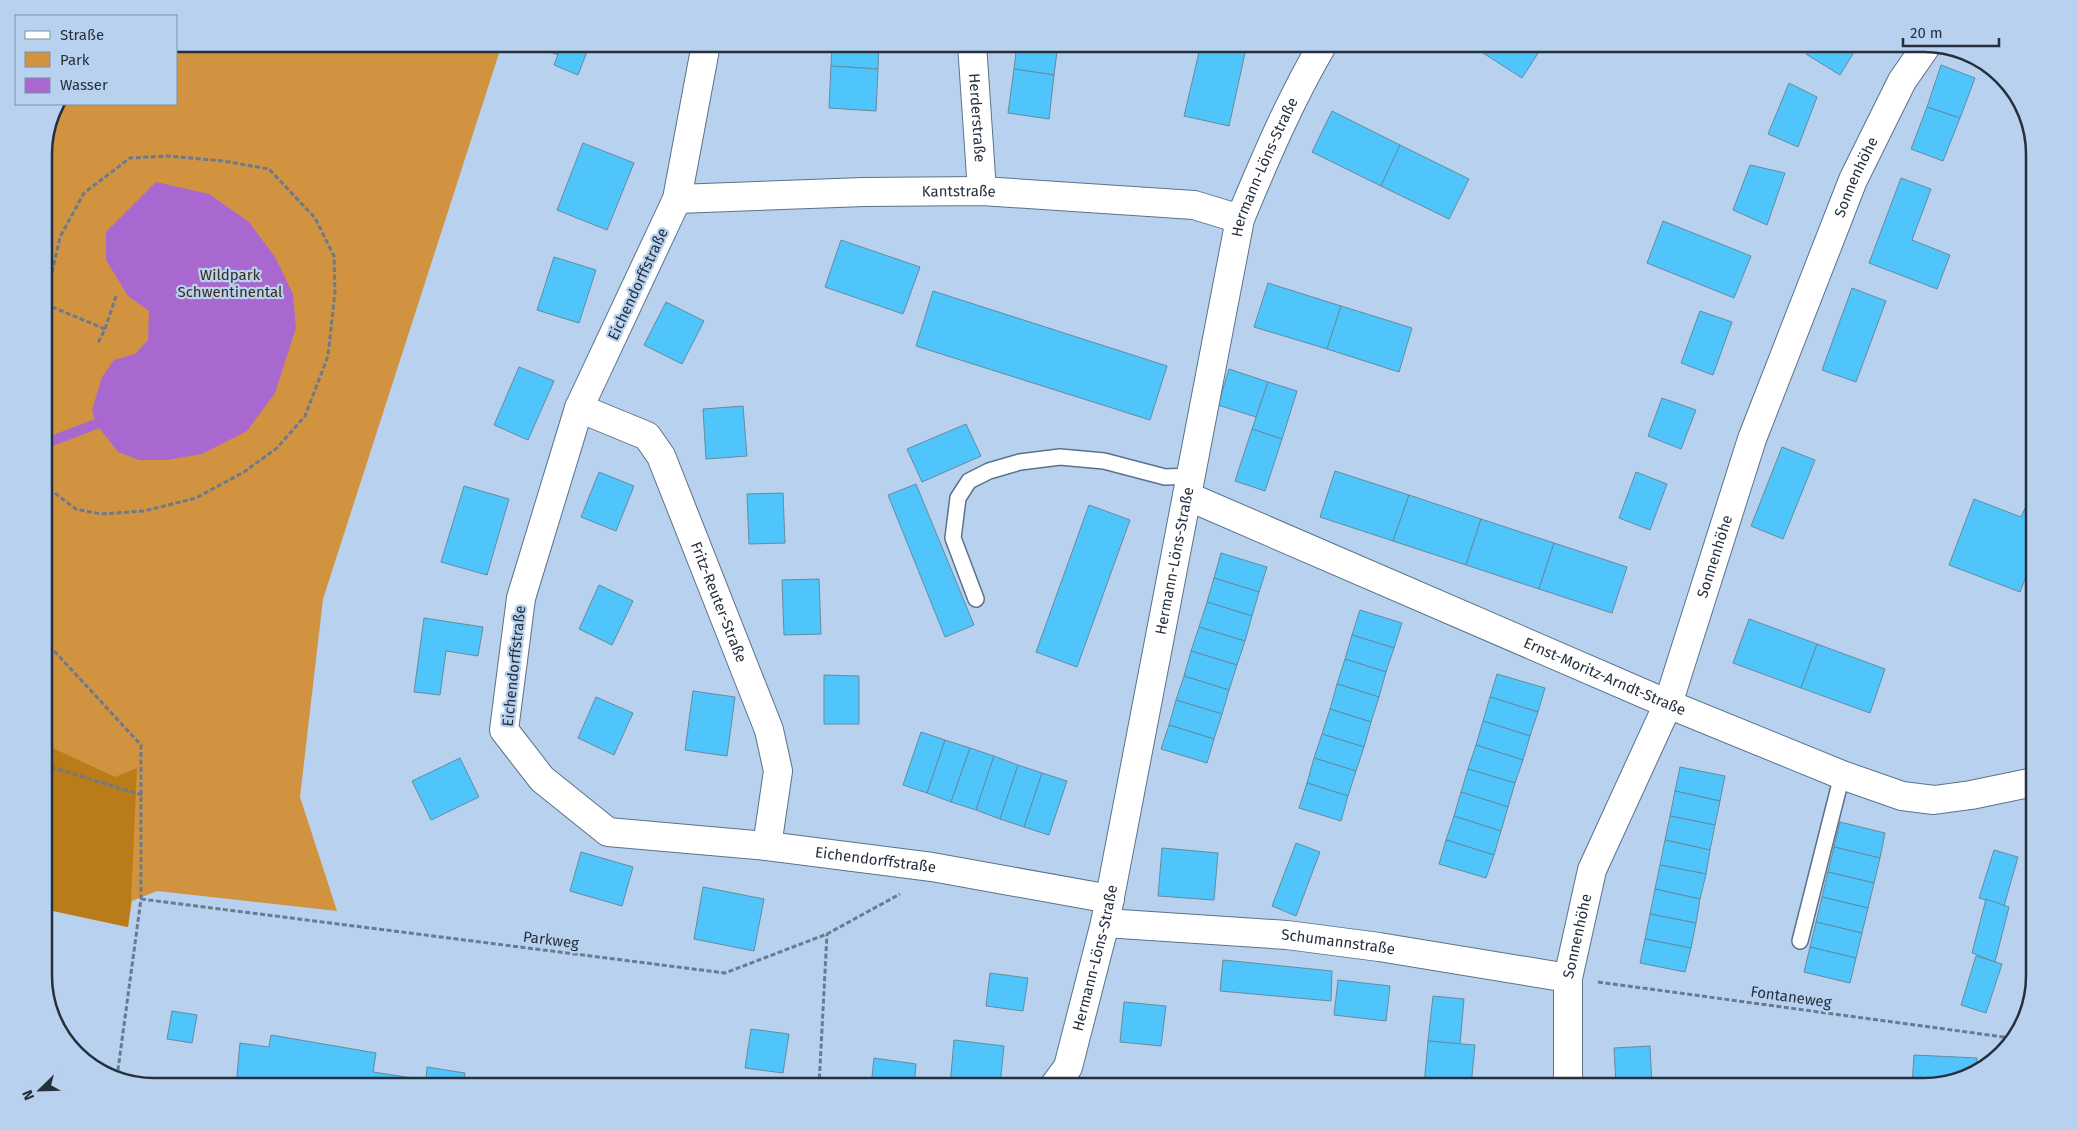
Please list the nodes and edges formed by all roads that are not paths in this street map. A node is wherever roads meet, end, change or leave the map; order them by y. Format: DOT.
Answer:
graph roads {
  1 [pos="1318,52"];
  2 [pos="1922,52"];
  3 [pos="704,53"];
  4 [pos="973,53"];
  5 [pos="982,191"];
  6 [pos="677,199"];
  7 [pos="1240,219"];
  8 [pos="580,408"];
  9 [pos="1189,486"];
  10 [pos="976,599"];
  11 [pos="1668,704"];
  12 [pos="1842,775"];
  13 [pos="2026,784"];
  14 [pos="767,846"];
  15 [pos="1107,911"];
  16 [pos="1800,941"];
  17 [pos="1568,978"];
  18 [pos="1060,1078"];
  19 [pos="1568,1078"];
  1 -- 7 [label="street, Hermann-Löns-Straße"];
  2 -- 11 [label="street, Sonnenhöhe"];
  3 -- 6 [label="street, Eichendorffstraße"];
  4 -- 5 [label="street, Herderstraße"];
  5 -- 6 [label="street, Kantstraße"];
  5 -- 7 [label="street, Kantstraße"];
  6 -- 8 [label="street, Eichendorffstraße"];
  7 -- 9 [label="street, Hermann-Löns-Straße"];
  8 -- 14 [label="street, Fritz-Reuter-Straße"];
  8 -- 14 [label="street, Eichendorffstraße"];
  9 -- 10 [label="lane"];
  9 -- 11 [label="street, Ernst-Moritz-Arndt-Straße"];
  9 -- 15 [label="street, Hermann-Löns-Straße"];
  11 -- 12 [label="street, Ernst-Moritz-Arndt-Straße"];
  11 -- 17 [label="street, Sonnenhöhe"];
  12 -- 13 [label="street, Ernst-Moritz-Arndt-Straße"];
  12 -- 16 [label="lane"];
  14 -- 15 [label="street, Eichendorffstraße"];
  15 -- 17 [label="street, Schumannstraße"];
  15 -- 18 [label="street, Hermann-Löns-Straße"];
  17 -- 19 [label="street, Sonnenhöhe"];
}
